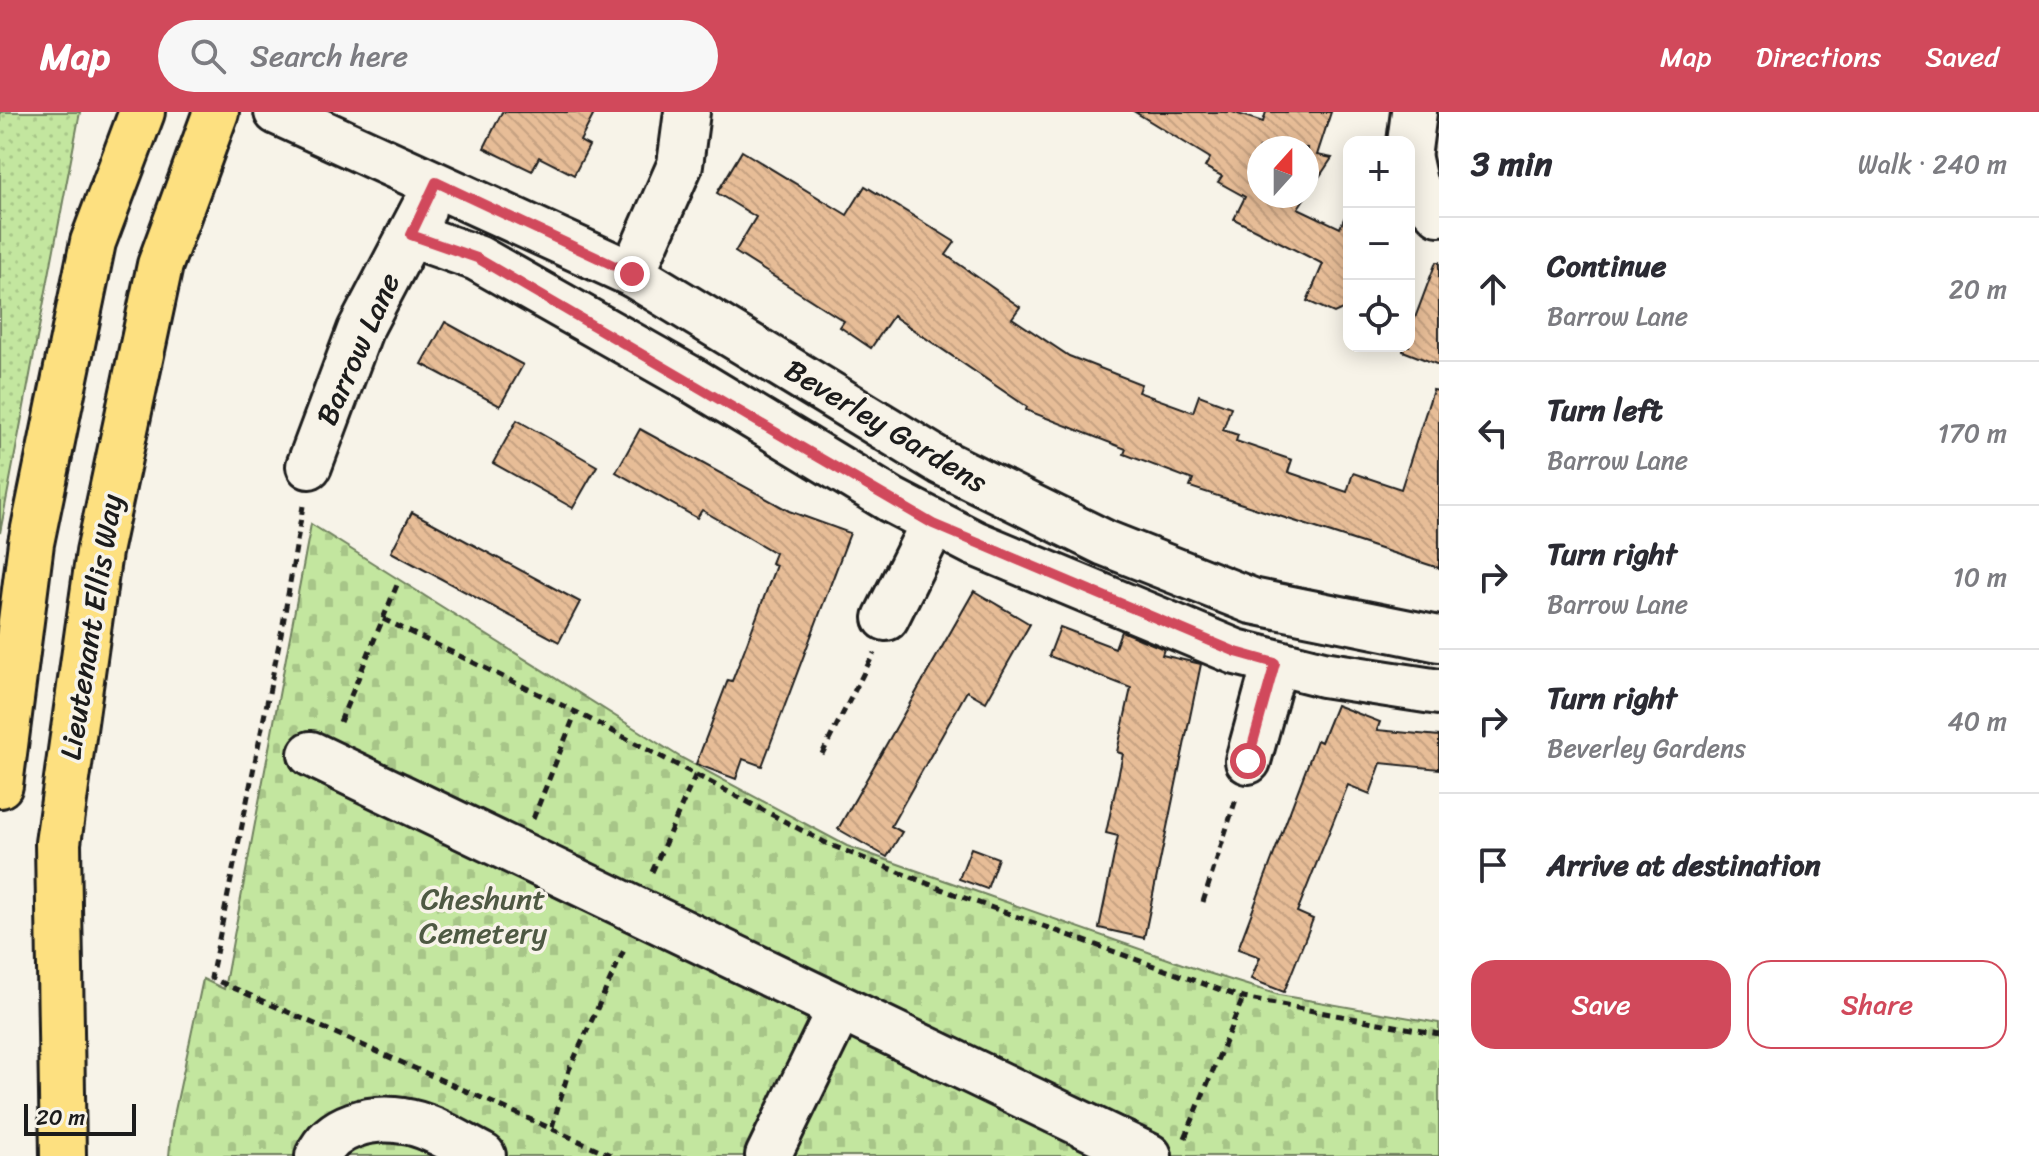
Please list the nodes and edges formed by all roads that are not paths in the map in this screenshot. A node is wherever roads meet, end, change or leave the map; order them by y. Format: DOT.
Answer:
graph roads {
  1 [pos="142,112"];
  2 [pos="216,112"];
  3 [pos="277,112"];
  4 [pos="687,112"];
  5 [pos="1414,112"];
  6 [pos="1411,136"];
  7 [pos="436,182"];
  8 [pos="1415,187"];
  9 [pos="1439,213"];
  10 [pos="411,235"];
  11 [pos="632,274"];
  12 [pos="309,466"];
  13 [pos="933,524"];
  14 [pos="886,618"];
  15 [pos="1439,639"];
  16 [pos="1275,663"];
  17 [pos="1439,692"];
  18 [pos="318,757"];
  19 [pos="1248,761"];
  20 [pos="0,785"];
  21 [pos="839,1010"];
  22 [pos="1166,1149"];
  23 [pos="63,1156"];
  24 [pos="318,1156"];
  25 [pos="483,1156"];
  26 [pos="768,1156"];
  1 -- 20 [label="main road"];
  2 -- 23 [label="main road, Lieutenant Ellis Way"];
  3 -- 7 [label="street, Beverley Gardens"];
  4 -- 11 [label="street"];
  5 -- 6 [label="street"];
  7 -- 10 [label="street, Barrow Lane"];
  7 -- 11 [label="street, Beverley Gardens"];
  8 -- 9 [label="street"];
  10 -- 12 [label="street, Barrow Lane"];
  10 -- 13 [label="street, Barrow Lane"];
  11 -- 15 [label="street, Beverley Gardens"];
  13 -- 14 [label="street"];
  13 -- 16 [label="street, Barrow Lane"];
  16 -- 17 [label="street, Barrow Lane"];
  16 -- 19 [label="street"];
  18 -- 21 [label="street"];
  21 -- 22 [label="street"];
  21 -- 26 [label="street"];
  24 -- 25 [label="street"];
}
